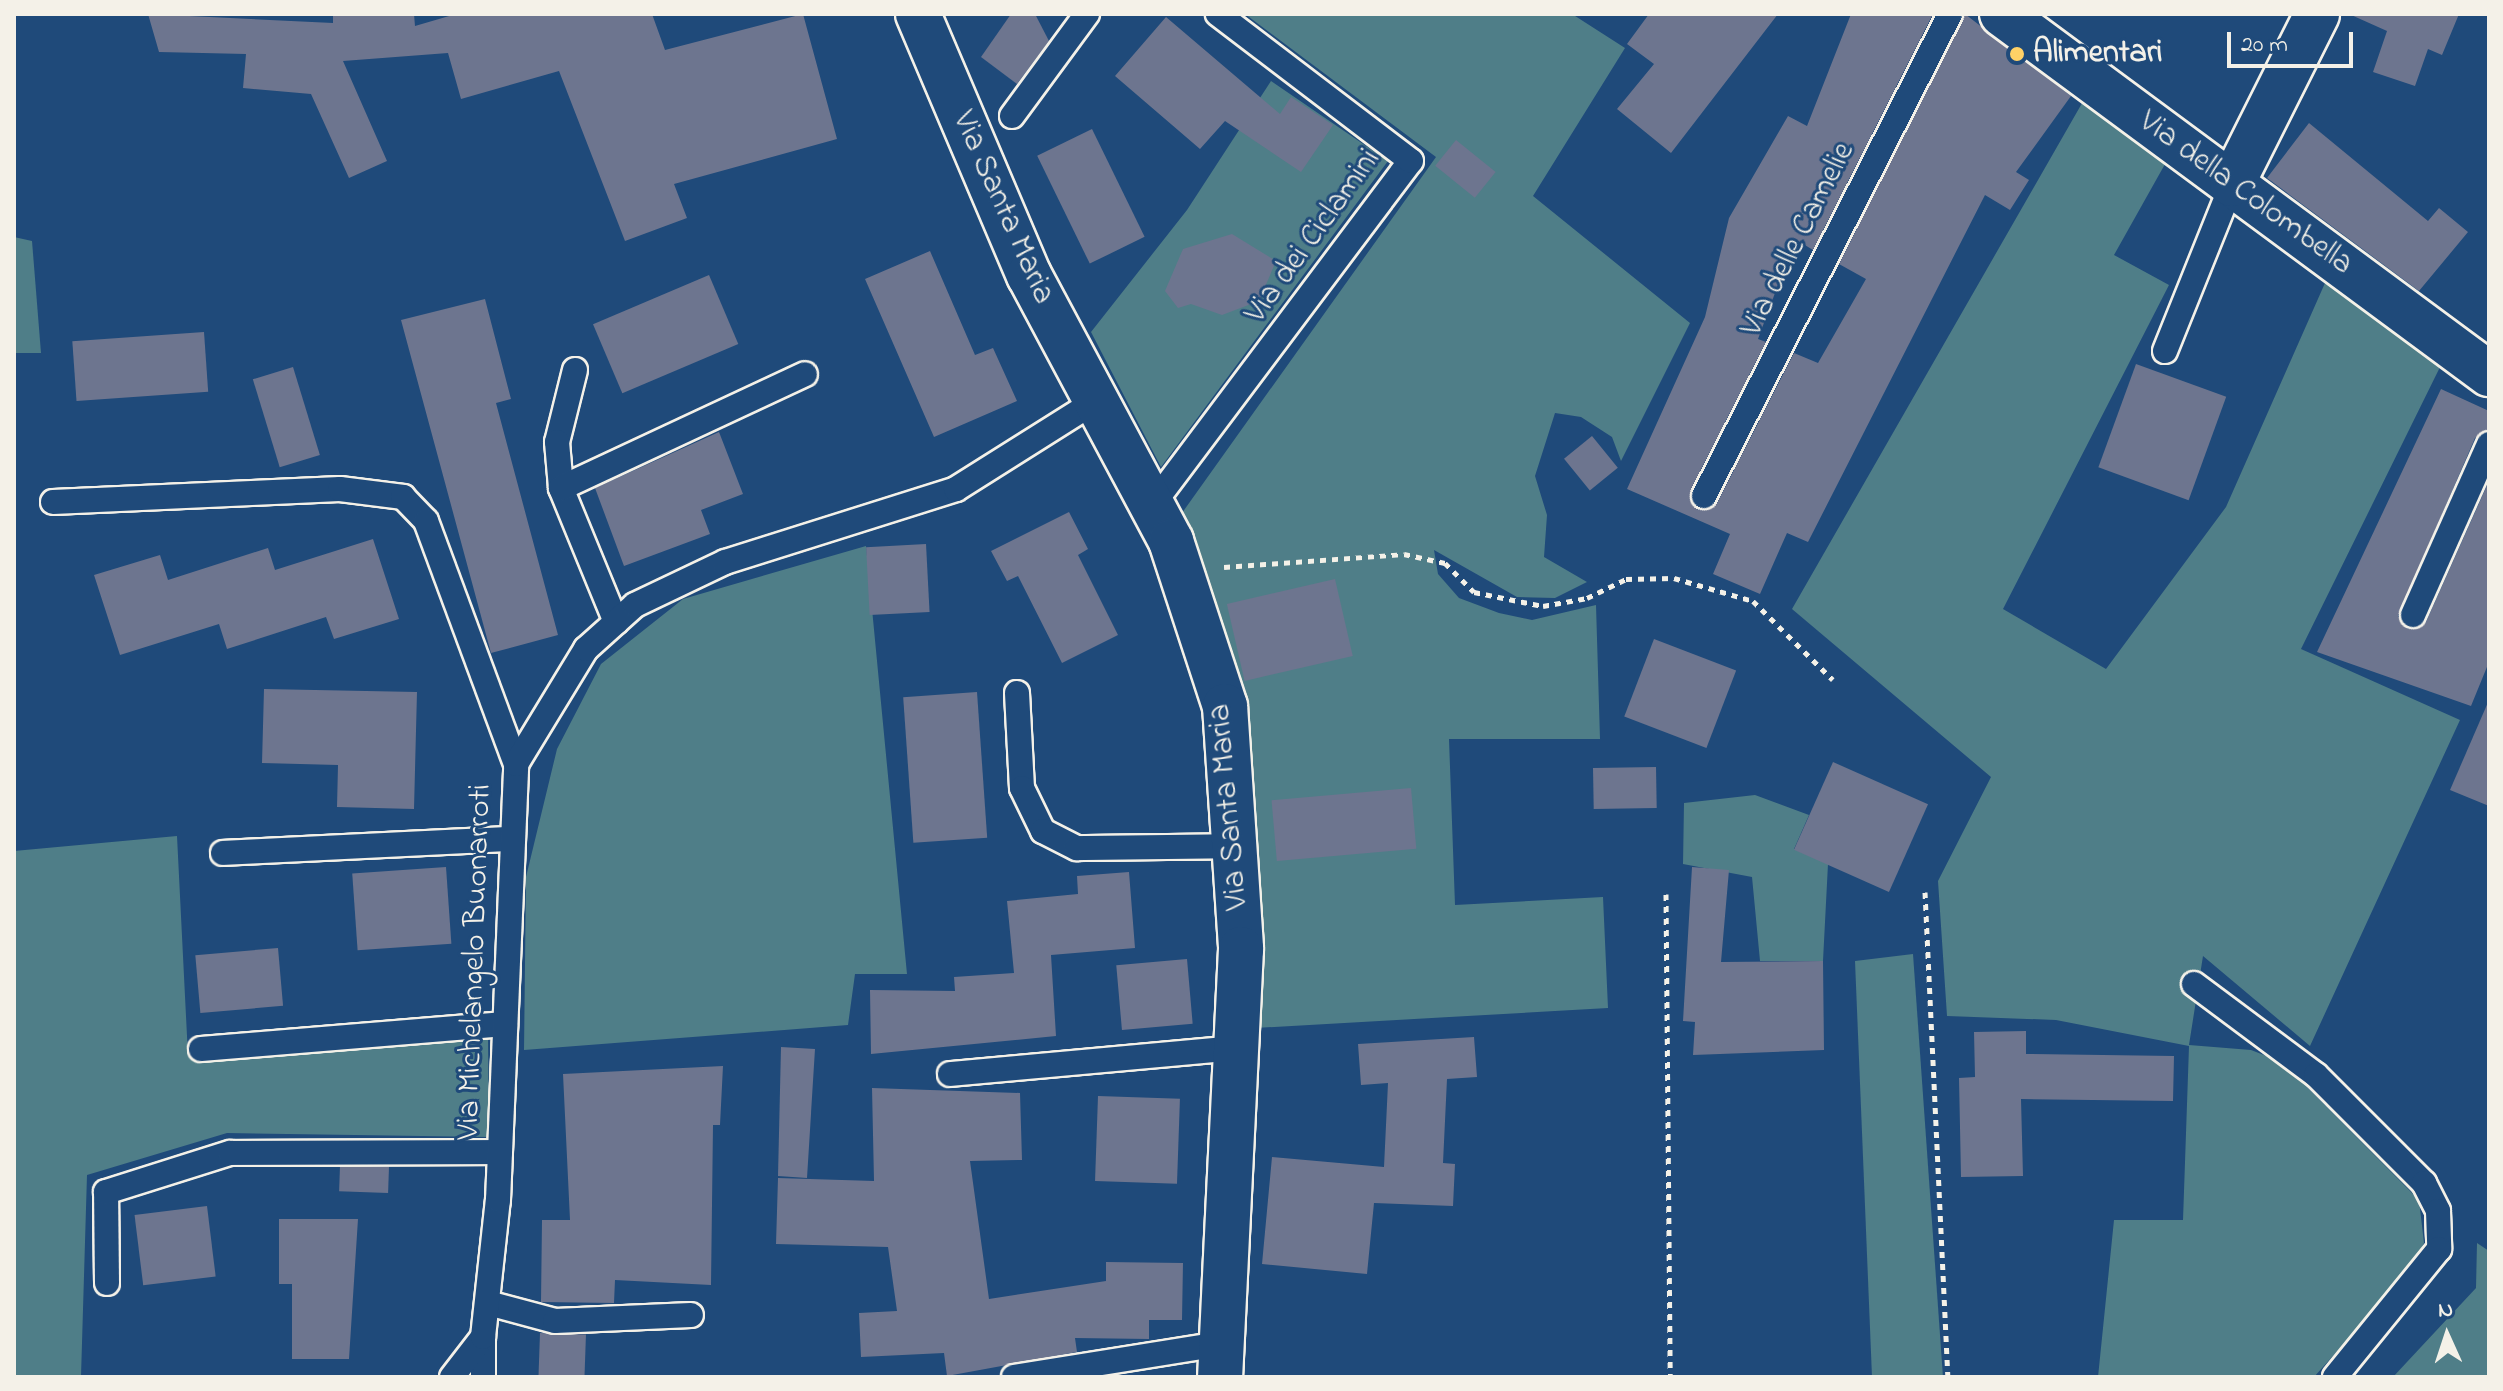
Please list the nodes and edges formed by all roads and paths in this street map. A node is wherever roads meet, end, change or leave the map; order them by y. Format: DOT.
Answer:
graph roads {
  1 [pos="918,14"];
  2 [pos="1087,14"];
  3 [pos="1218,14"];
  4 [pos="1950,14"];
  5 [pos="2002,14"];
  6 [pos="2317,14"];
  7 [pos="1012,116"];
  8 [pos="2232,184"];
  9 [pos="2165,351"];
  10 [pos="575,370"];
  11 [pos="805,374"];
  12 [pos="2489,374"];
  13 [pos="1094,402"];
  14 [pos="2489,444"];
  15 [pos="561,488"];
  16 [pos="1704,496"];
  17 [pos="53,502"];
  18 [pos="1153,504"];
  19 [pos="1183,574"];
  20 [pos="2413,615"];
  21 [pos="616,622"];
  22 [pos="1833,680"];
  23 [pos="1017,693"];
  24 [pos="516,764"];
  25 [pos="511,839"];
  26 [pos="1237,846"];
  27 [pos="223,853"];
  28 [pos="1925,892"];
  29 [pos="1666,894"];
  30 [pos="2194,984"];
  31 [pos="505,1024"];
  32 [pos="1238,1048"];
  33 [pos="201,1049"];
  34 [pos="950,1074"];
  35 [pos="500,1152"];
  36 [pos="107,1283"];
  37 [pos="488,1303"];
  38 [pos="691,1315"];
  39 [pos="483,1337"];
  40 [pos="1220,1361"];
  41 [pos="452,1377"];
  42 [pos="483,1377"];
  43 [pos="1014,1377"];
  44 [pos="1670,1377"];
  45 [pos="1948,1377"];
  46 [pos="2335,1377"];
  1 -- 13 [label="street, Via Santa Maria"];
  2 -- 7 [label="lane"];
  3 -- 18 [label="lane, Via dei Ciclamini"];
  4 -- 16 [label="lane, Via delle Camelie"];
  5 -- 8 [label="street, Via della Colombella"];
  6 -- 8 [label="street"];
  8 -- 9 [label="lane"];
  8 -- 12 [label="street, Via della Colombella"];
  10 -- 15 [label="lane"];
  11 -- 15 [label="lane"];
  13 -- 18 [label="street, Via Santa Maria"];
  13 -- 21 [label="lane, Via Michelangelo Buonarroti"];
  14 -- 20 [label="lane"];
  15 -- 21 [label="lane"];
  17 -- 24 [label="lane"];
  18 -- 19 [label="street, Via Santa Maria"];
  19 -- 22 [label="path"];
  19 -- 26 [label="street, Via Santa Maria"];
  21 -- 24 [label="lane, Via Michelangelo Buonarroti"];
  23 -- 26 [label="lane"];
  24 -- 25 [label="lane, Via Michelangelo Buonarroti"];
  25 -- 27 [label="lane"];
  25 -- 31 [label="lane, Via Michelangelo Buonarroti"];
  26 -- 32 [label="street, Via Santa Maria"];
  28 -- 45 [label="path"];
  29 -- 44 [label="path"];
  30 -- 46 [label="lane"];
  31 -- 33 [label="lane"];
  31 -- 35 [label="lane, Via Michelangelo Buonarroti"];
  32 -- 34 [label="lane"];
  32 -- 40 [label="street, Via Santa Maria"];
  35 -- 36 [label="lane"];
  35 -- 37 [label="lane, Via Michelangelo Buonarroti"];
  37 -- 38 [label="lane"];
  37 -- 39 [label="lane, Via Michelangelo Buonarroti"];
  39 -- 41 [label="lane, Via Michelangelo Buonarroti"];
  39 -- 42 [label="lane"];
  40 -- 43 [label="lane"];
}
